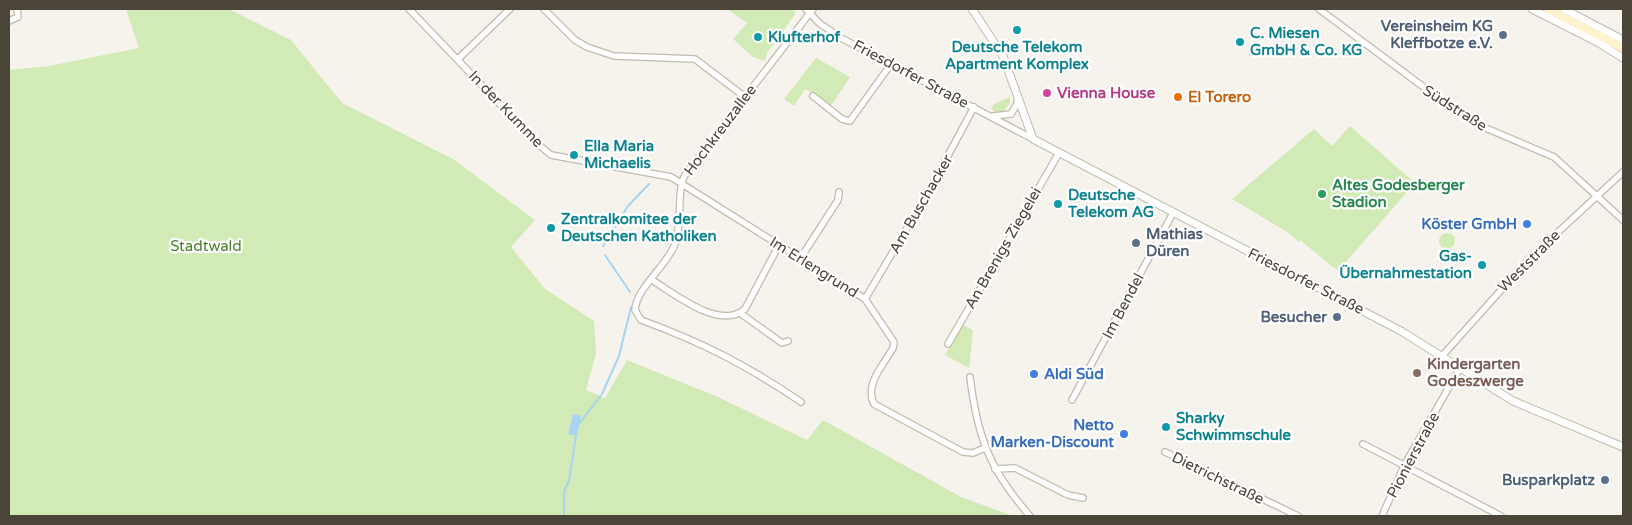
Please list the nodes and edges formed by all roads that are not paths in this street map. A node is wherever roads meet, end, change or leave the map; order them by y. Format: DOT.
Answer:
graph roads {
  1 [pos="17,9"];
  2 [pos="409,9"];
  3 [pos="510,9"];
  4 [pos="544,9"];
  5 [pos="972,9"];
  6 [pos="1319,9"];
  7 [pos="1532,9"];
  8 [pos="1548,9"];
  9 [pos="1564,9"];
  10 [pos="810,10"];
  11 [pos="18,17"];
  12 [pos="25,18"];
  13 [pos="9,21"];
  14 [pos="1623,40"];
  15 [pos="1623,48"];
  16 [pos="1623,58"];
  17 [pos="458,59"];
  18 [pos="891,64"];
  19 [pos="1018,94"];
  20 [pos="745,96"];
  21 [pos="813,96"];
  22 [pos="974,107"];
  23 [pos="988,116"];
  24 [pos="1033,139"];
  25 [pos="1059,153"];
  26 [pos="1623,172"];
  27 [pos="681,185"];
  28 [pos="839,192"];
  29 [pos="1596,197"];
  30 [pos="1174,213"];
  31 [pos="1623,220"];
  32 [pos="779,245"];
  33 [pos="800,259"];
  34 [pos="652,280"];
  35 [pos="865,299"];
  36 [pos="740,313"];
  37 [pos="788,341"];
  38 [pos="948,344"];
  39 [pos="1442,356"];
  40 [pos="1460,368"];
  41 [pos="970,377"];
  42 [pos="1072,400"];
  43 [pos="801,402"];
  44 [pos="1363,444"];
  45 [pos="1623,447"];
  46 [pos="985,448"];
  47 [pos="1165,452"];
  48 [pos="1405,464"];
  49 [pos="996,469"];
  50 [pos="1083,498"];
  51 [pos="1030,516"];
  52 [pos="1298,516"];
  53 [pos="1382,516"];
  54 [pos="1501,516"];
  1 -- 11 [label="street"];
  2 -- 17 [label="street, In der Kumme"];
  3 -- 17 [label="street"];
  4 -- 20 [label="street"];
  5 -- 19 [label="street"];
  6 -- 29 [label="street, Südstraße"];
  7 -- 16 [label="street"];
  8 -- 15 [label="main road"];
  9 -- 14 [label="street"];
  10 -- 18 [label="street, Friesdorfer Straße"];
  10 -- 20 [label="street, Hochkreuzallee"];
  11 -- 12 [label="street"];
  11 -- 13 [label="street"];
  17 -- 27 [label="street, In der Kumme"];
  18 -- 21 [label="street"];
  18 -- 22 [label="street, Friesdorfer Straße"];
  19 -- 23 [label="street"];
  19 -- 24 [label="street"];
  20 -- 27 [label="street, Hochkreuzallee"];
  22 -- 23 [label="street, Friesdorfer Straße"];
  22 -- 35 [label="street, Am Buschacker"];
  23 -- 24 [label="street, Friesdorfer Straße"];
  24 -- 25 [label="street, Friesdorfer Straße"];
  25 -- 30 [label="street, Friesdorfer Straße"];
  25 -- 38 [label="street, An Brenigs Ziegelei"];
  26 -- 29 [label="street, Weststraße"];
  27 -- 32 [label="street, Im Erlengrund"];
  27 -- 34 [label="street, Hochkreuzallee"];
  28 -- 33 [label="street"];
  29 -- 31 [label="street, Südstraße"];
  29 -- 39 [label="street, Weststraße"];
  30 -- 39 [label="street, Friesdorfer Straße"];
  30 -- 42 [label="street, Im Bendel"];
  32 -- 33 [label="street, Im Erlengrund"];
  32 -- 36 [label="street"];
  33 -- 35 [label="street, Im Erlengrund"];
  34 -- 36 [label="street"];
  34 -- 43 [label="street, Hochkreuzallee"];
  35 -- 46 [label="street, Im Erlengrund"];
  36 -- 37 [label="street"];
  39 -- 40 [label="street, Friesdorfer Straße"];
  40 -- 45 [label="street, Friesdorfer Straße"];
  40 -- 48 [label="street, Pionierstraße"];
  41 -- 46 [label="street"];
  44 -- 48 [label="street"];
  46 -- 49 [label="street"];
  47 -- 52 [label="street, Dietrichstraße"];
  48 -- 53 [label="street, Pionierstraße"];
  48 -- 54 [label="street"];
  49 -- 50 [label="street"];
  49 -- 51 [label="street"];
}
